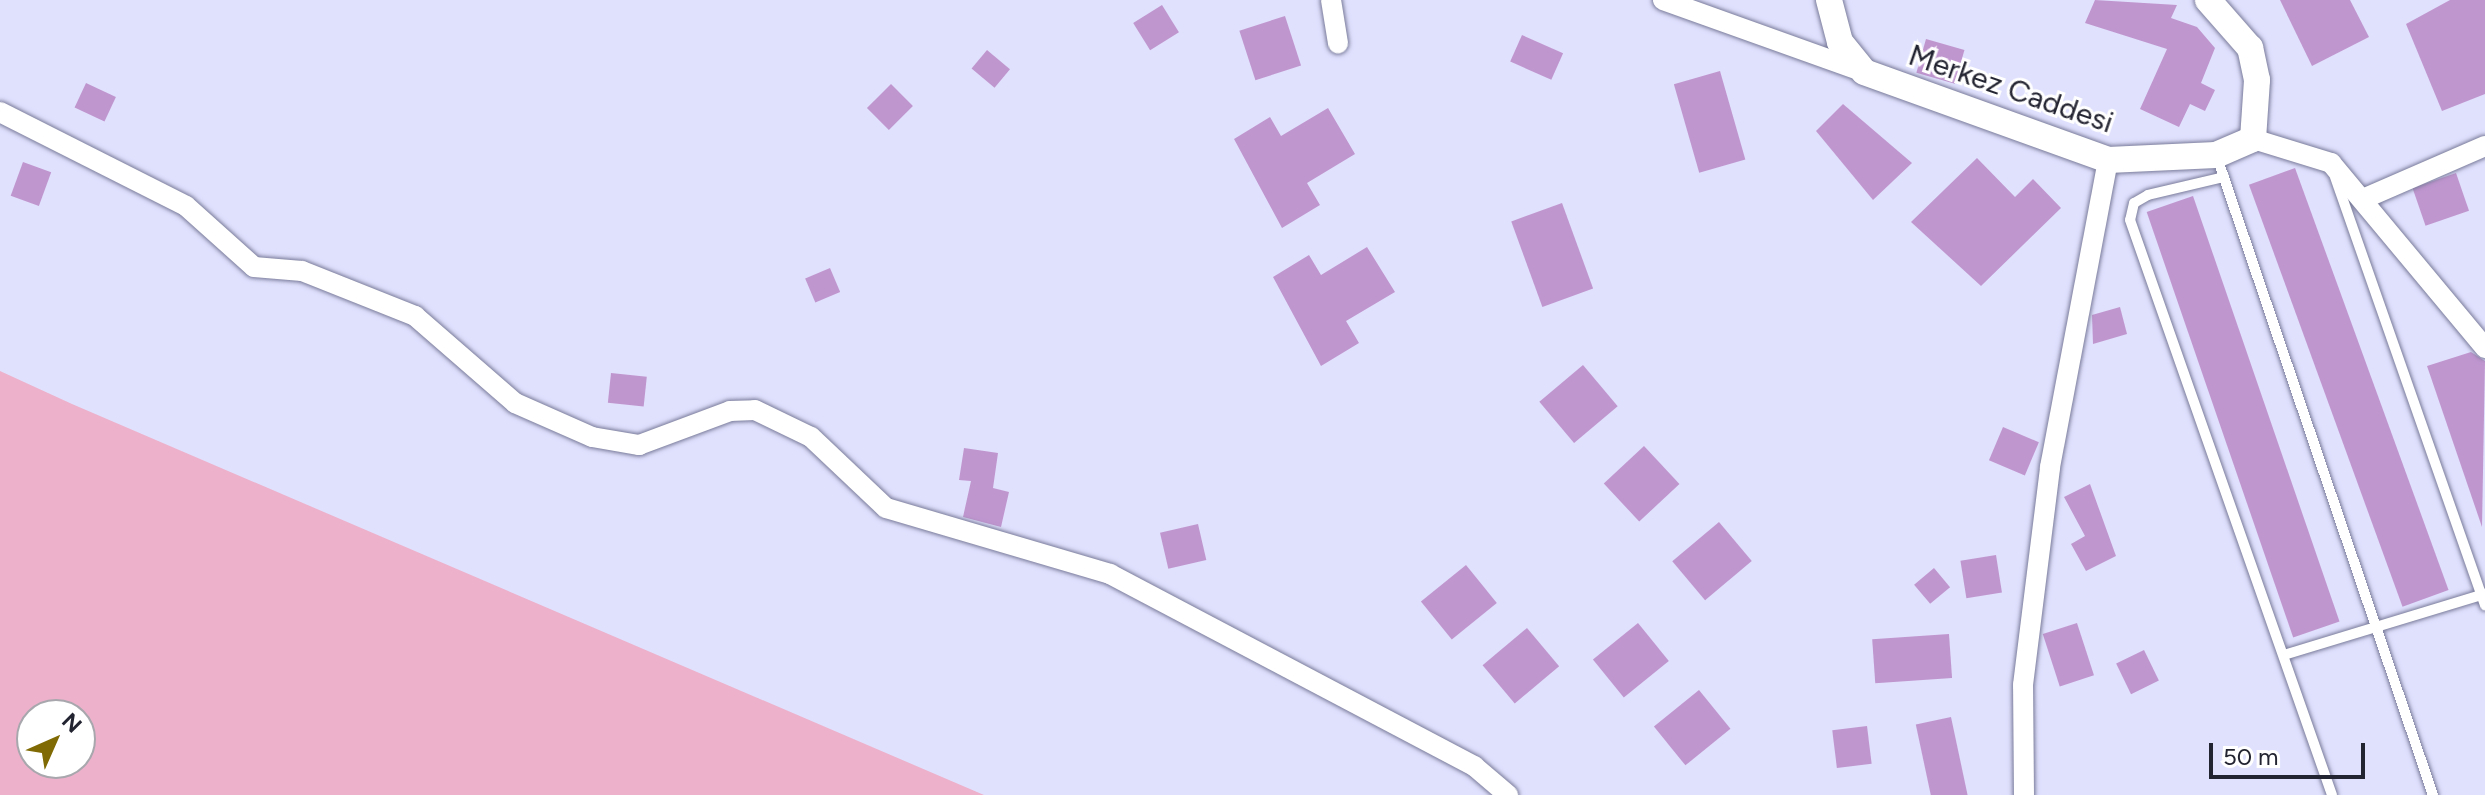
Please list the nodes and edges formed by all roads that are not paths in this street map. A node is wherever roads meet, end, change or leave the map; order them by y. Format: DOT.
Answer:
graph roads {
  1 [pos="1331,0"];
  2 [pos="1663,0"];
  3 [pos="1829,0"];
  4 [pos="2221,4"];
  5 [pos="1338,43"];
  6 [pos="1864,72"];
  7 [pos="0,112"];
  8 [pos="2253,139"];
  9 [pos="2485,146"];
  10 [pos="2108,160"];
  11 [pos="2331,163"];
  12 [pos="2220,166"];
  13 [pos="2363,199"];
  14 [pos="2485,348"];
  15 [pos="2484,598"];
  16 [pos="2380,627"];
  17 [pos="2287,654"];
  18 [pos="1508,795"];
  19 [pos="2024,795"];
  20 [pos="2332,795"];
  21 [pos="2433,795"];
  1 -- 5 [label="street"];
  2 -- 6 [label="street"];
  3 -- 6 [label="street, Merkez Caddesi"];
  4 -- 8 [label="street"];
  6 -- 10 [label="street, Merkez Caddesi"];
  7 -- 18 [label="street"];
  8 -- 11 [label="street"];
  8 -- 12 [label="street, Merkez Caddesi"];
  9 -- 13 [label="street"];
  10 -- 12 [label="street, Merkez Caddesi"];
  10 -- 19 [label="street"];
  11 -- 13 [label="street"];
  11 -- 15 [label="lane"];
  12 -- 16 [label="lane"];
  12 -- 17 [label="lane"];
  13 -- 14 [label="street"];
  15 -- 16 [label="lane"];
  16 -- 17 [label="lane"];
  16 -- 21 [label="lane"];
  17 -- 20 [label="lane"];
}
